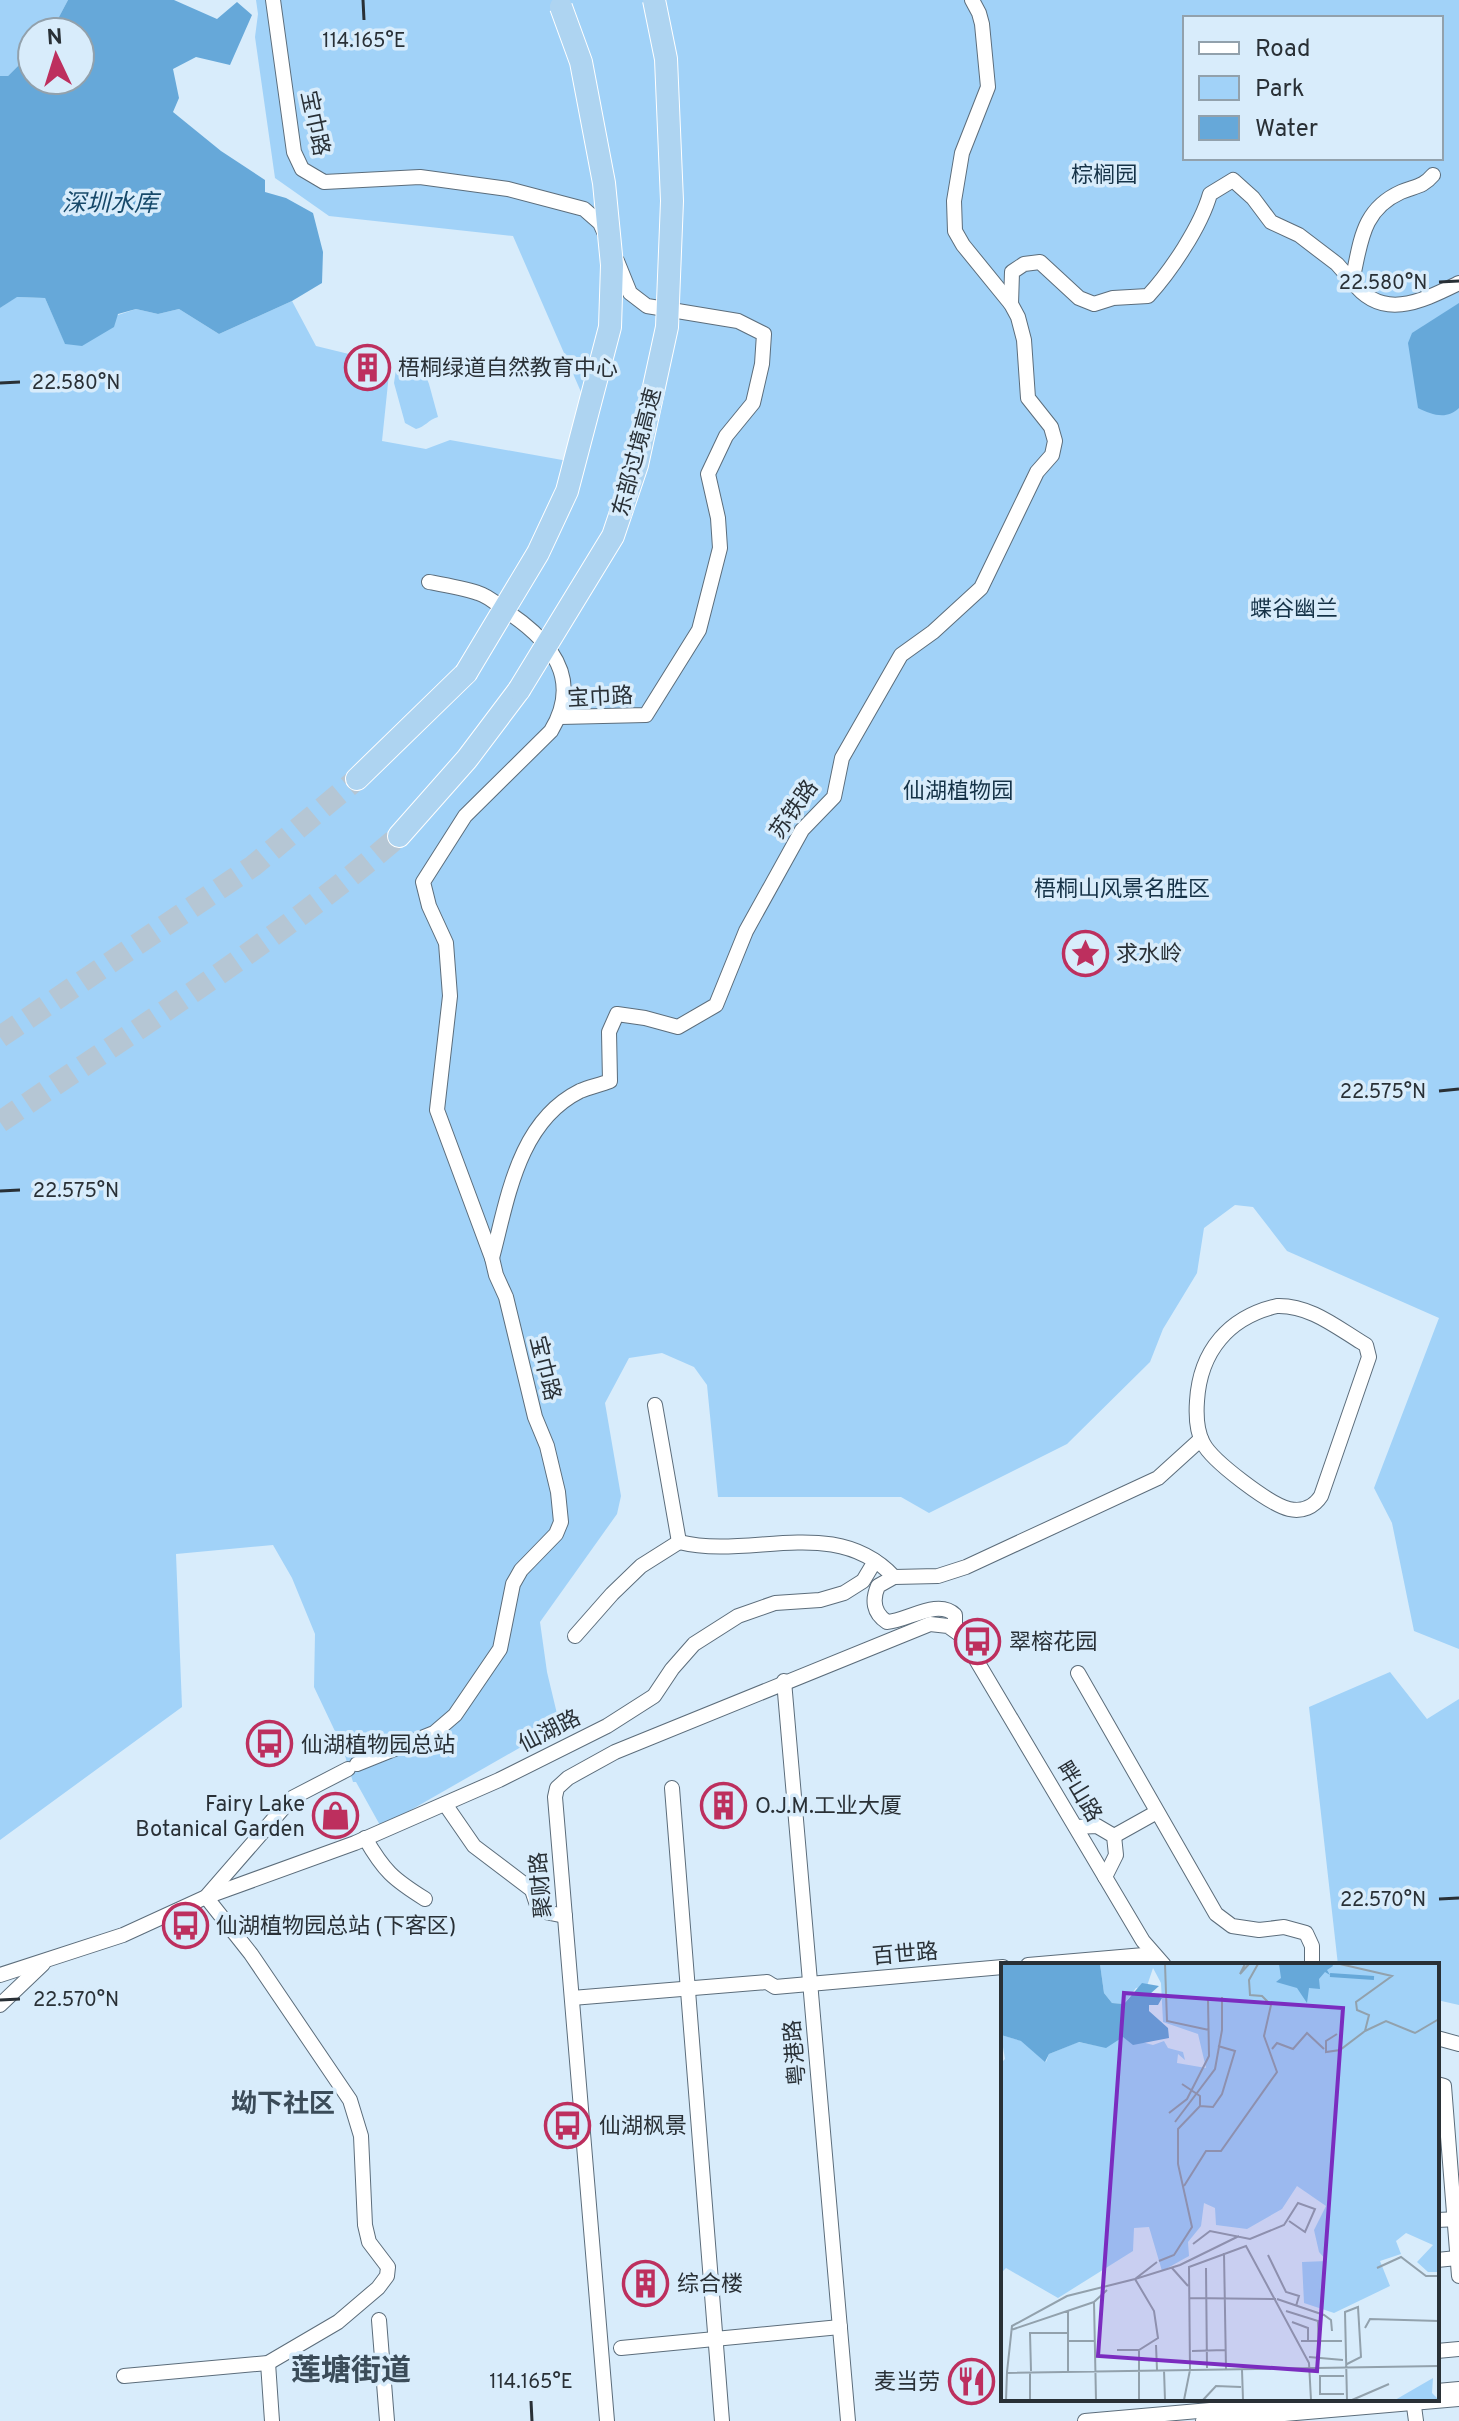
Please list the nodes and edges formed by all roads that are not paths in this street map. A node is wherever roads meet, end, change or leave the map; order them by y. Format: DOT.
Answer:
graph roads {
  1 [pos="273,0"];
  2 [pos="654,0"];
  3 [pos="972,0"];
  4 [pos="561,7"];
  5 [pos="1433,175"];
  6 [pos="1352,281"];
  7 [pos="1459,283"];
  8 [pos="1011,304"];
  9 [pos="429,582"];
  10 [pos="560,717"];
  11 [pos="357,779"];
  12 [pos="399,836"];
  13 [pos="492,1258"];
  14 [pos="655,1405"];
  15 [pos="1201,1439"];
  16 [pos="679,1542"];
  17 [pos="875,1561"];
  18 [pos="894,1577"];
  19 [pos="958,1633"];
  20 [pos="575,1636"];
  21 [pos="1078,1673"];
  22 [pos="784,1681"];
  23 [pos="353,1766"];
  24 [pos="672,1788"];
  25 [pos="445,1804"];
  26 [pos="1157,1812"];
  27 [pos="1076,1827"];
  28 [pos="1114,1836"];
  29 [pos="365,1838"];
  30 [pos="1105,1877"];
  31 [pos="206,1897"];
  32 [pos="425,1899"];
  33 [pos="565,1916"];
  34 [pos="47,1961"];
  35 [pos="1155,1961"];
  36 [pos="1092,1963"];
  37 [pos="1312,1963"];
  38 [pos="1001,1967"];
  39 [pos="0,1975"];
  40 [pos="810,1983"];
  41 [pos="688,1988"];
  42 [pos="572,1998"];
  43 [pos="0,2005"];
  44 [pos="1439,2039"];
  45 [pos="1459,2044"];
  46 [pos="1439,2085"];
  47 [pos="1457,2219"];
  48 [pos="1457,2258"];
  49 [pos="1459,2276"];
  50 [pos="379,2320"];
  51 [pos="840,2327"];
  52 [pos="716,2340"];
  53 [pos="621,2348"];
  54 [pos="1459,2349"];
  55 [pos="1439,2351"];
  56 [pos="268,2363"];
  57 [pos="124,2376"];
  58 [pos="1459,2389"];
  59 [pos="1439,2391"];
  60 [pos="1459,2399"];
  61 [pos="1439,2400"];
  62 [pos="1312,2401"];
  63 [pos="1406,2401"];
  64 [pos="272,2421"];
  65 [pos="387,2421"];
  66 [pos="607,2421"];
  67 [pos="722,2421"];
  68 [pos="848,2421"];
  69 [pos="1085,2421"];
  70 [pos="1203,2421"];
  71 [pos="1403,2421"];
  72 [pos="1416,2421"];
  1 -- 10 [label="street, 宝巾路"];
  2 -- 12 [label="highway, 东部过境高速, bridge"];
  3 -- 8 [label="street"];
  4 -- 11 [label="highway, bridge"];
  5 -- 6 [label="street"];
  6 -- 7 [label="street"];
  6 -- 8 [label="street"];
  8 -- 13 [label="street, 苏铁路"];
  9 -- 10 [label="street"];
  10 -- 13 [label="street, 宝巾路"];
  13 -- 23 [label="street, 宝巾路"];
  14 -- 16 [label="street"];
  15 -- 15 [label="street"];
  15 -- 18 [label="street"];
  16 -- 17 [label="street"];
  16 -- 20 [label="street"];
  17 -- 18 [label="street"];
  17 -- 25 [label="street, 仙湖路"];
  18 -- 19 [label="street, 畔山路"];
  19 -- 22 [label="street, 聚财路"];
  19 -- 27 [label="street, 畔山路"];
  21 -- 26 [label="street"];
  22 -- 33 [label="street, 聚财路"];
  22 -- 40 [label="street, 粤港路"];
  23 -- 31 [label="street, 仙湖路"];
  24 -- 41 [label="street"];
  25 -- 29 [label="street, 仙湖路"];
  25 -- 33 [label="street"];
  26 -- 28 [label="street"];
  26 -- 37 [label="street"];
  27 -- 28 [label="street"];
  27 -- 30 [label="street, 畔山路"];
  28 -- 30 [label="street"];
  29 -- 31 [label="street, 仙湖路"];
  29 -- 32 [label="street"];
  30 -- 35 [label="street, 畔山路"];
  31 -- 34 [label="street, 仙湖路"];
  31 -- 56 [label="street"];
  33 -- 42 [label="street, 聚财路"];
  34 -- 39 [label="street"];
  34 -- 43 [label="street, 仙湖路"];
  35 -- 36 [label="street"];
  38 -- 40 [label="street, 百世路"];
  40 -- 41 [label="street, 百世路"];
  40 -- 51 [label="street, 粤港路"];
  41 -- 42 [label="street, 百世路"];
  41 -- 52 [label="street"];
  42 -- 66 [label="street, 聚财路"];
  44 -- 45 [label="street"];
  46 -- 47 [label="street"];
  47 -- 48 [label="street"];
  48 -- 49 [label="street"];
  50 -- 65 [label="street"];
  51 -- 52 [label="street"];
  51 -- 68 [label="street, 粤港路"];
  52 -- 53 [label="street"];
  52 -- 67 [label="street"];
  54 -- 55 [label="street"];
  56 -- 57 [label="street"];
  56 -- 64 [label="street"];
  58 -- 59 [label="street"];
  60 -- 61 [label="street"];
  62 -- 69 [label="street"];
  63 -- 70 [label="street"];
  63 -- 71 [label="street"];
  63 -- 72 [label="street"];
}
